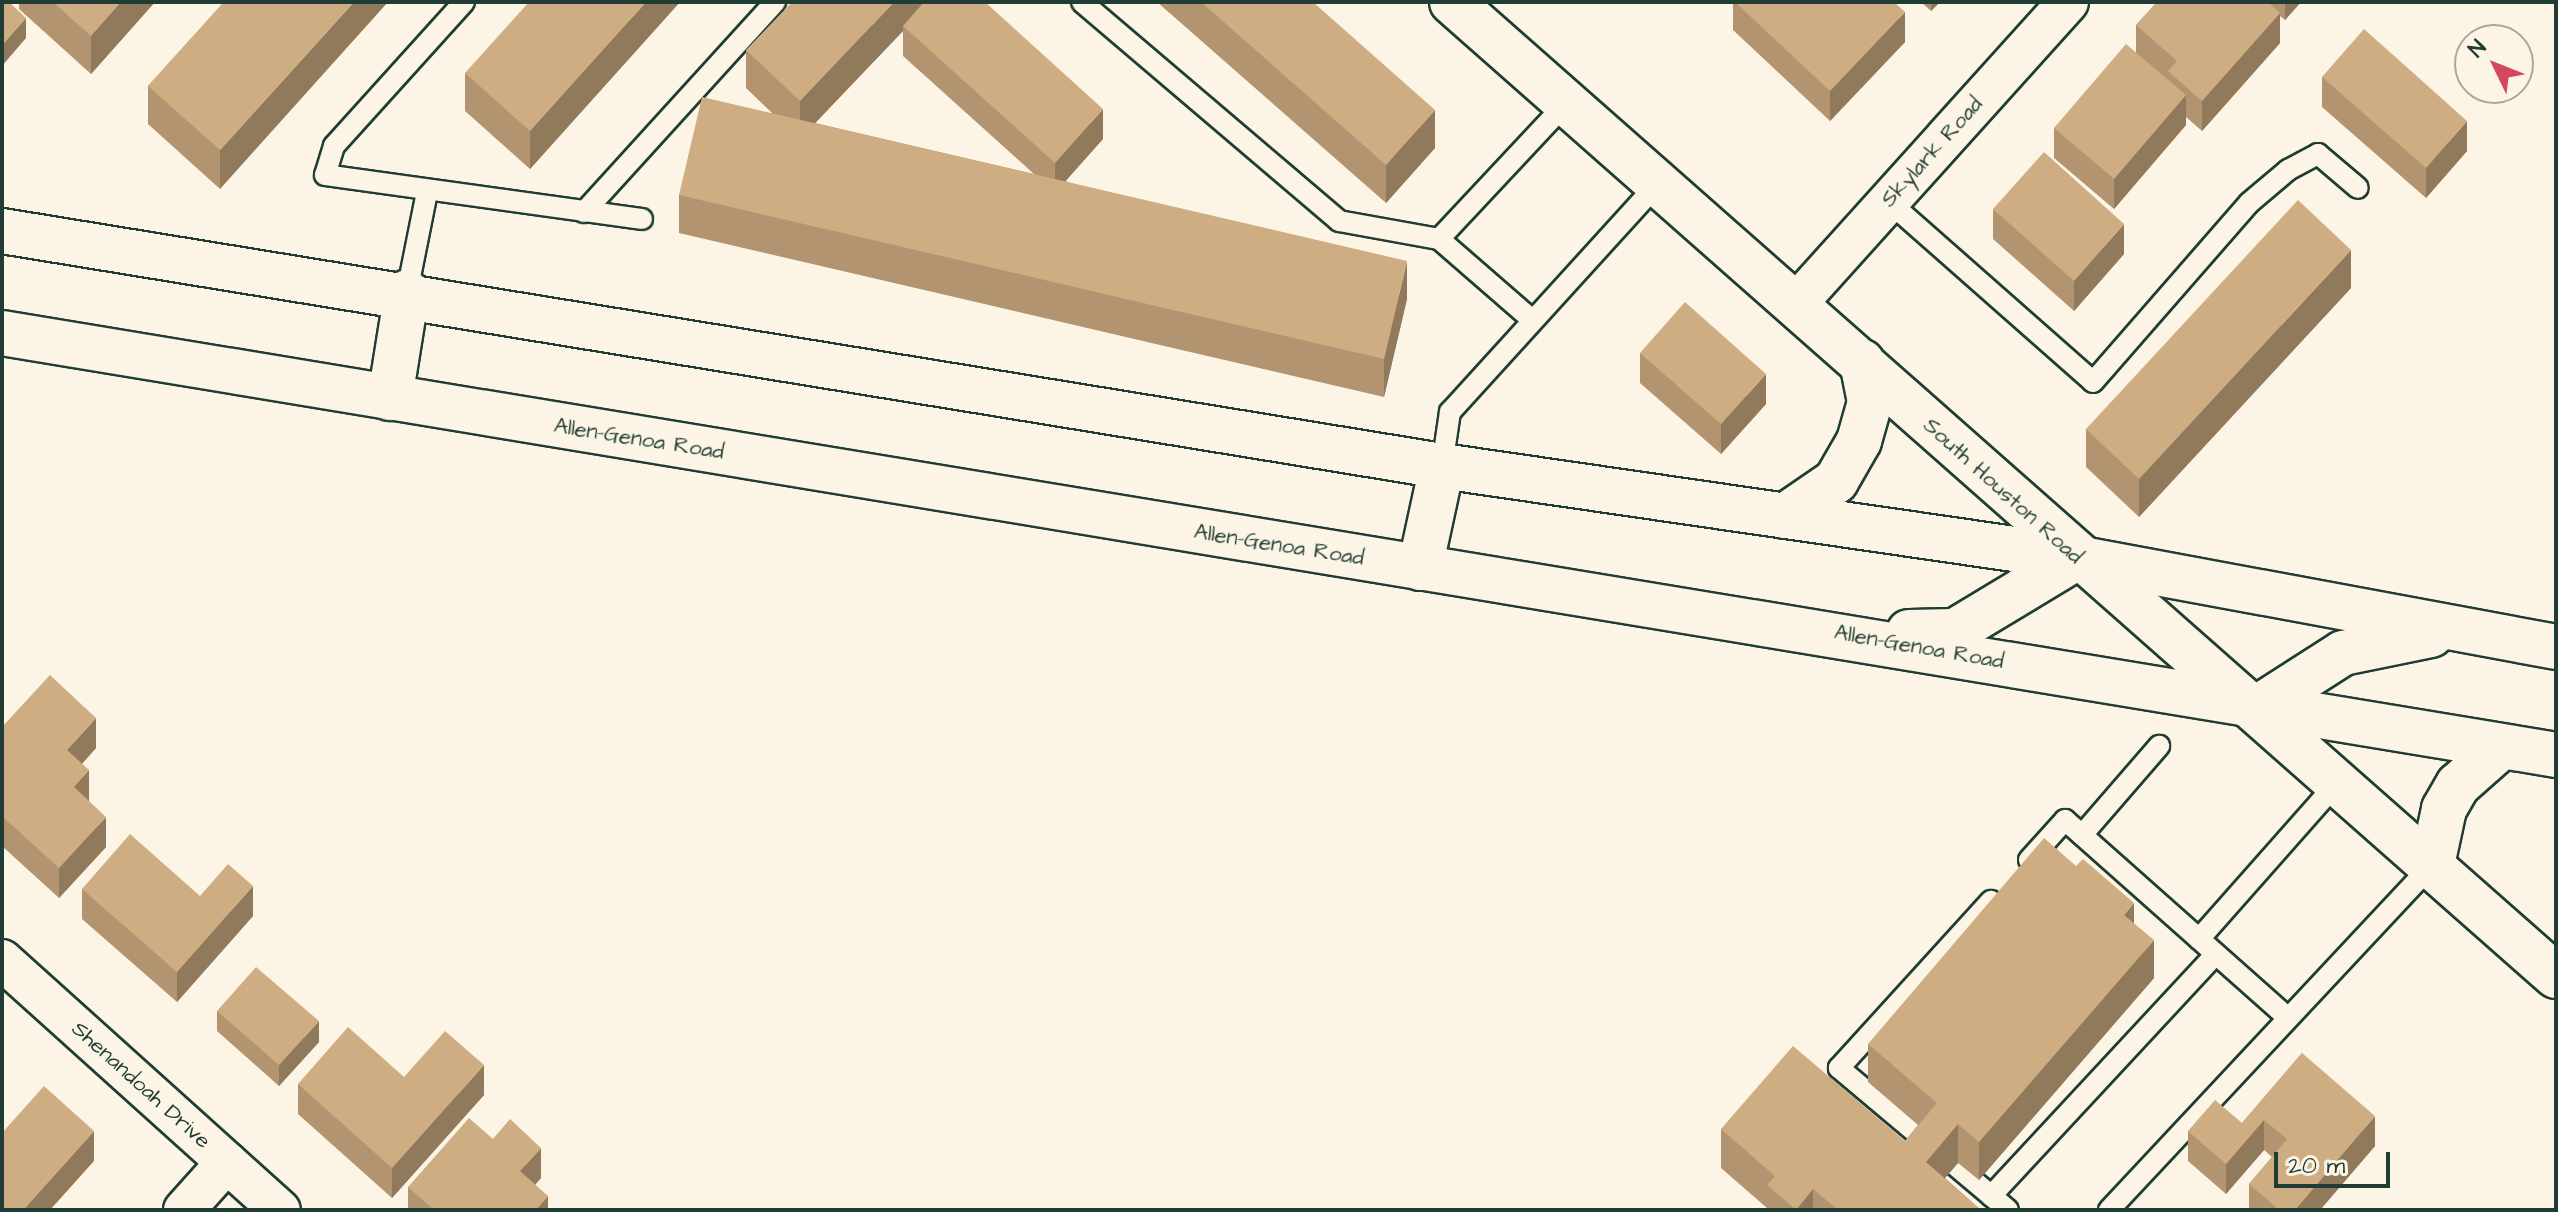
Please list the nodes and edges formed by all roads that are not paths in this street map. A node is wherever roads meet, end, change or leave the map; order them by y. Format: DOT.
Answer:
graph roads {
  1 [pos="464,2"];
  2 [pos="775,2"];
  3 [pos="1082,2"];
  4 [pos="1452,2"];
  5 [pos="2068,2"];
  6 [pos="1567,102"];
  7 [pos="1659,182"];
  8 [pos="2358,188"];
  9 [pos="427,192"];
  10 [pos="1888,201"];
  11 [pos="584,212"];
  12 [pos="642,219"];
  13 [pos="2,231"];
  14 [pos="1439,239"];
  15 [pos="407,292"];
  16 [pos="1797,303"];
  17 [pos="1531,319"];
  18 [pos="2,333"];
  19 [pos="1862,362"];
  20 [pos="390,398"];
  21 [pos="1442,466"];
  22 [pos="1785,516"];
  23 [pos="2076,558"];
  24 [pos="1420,568"];
  25 [pos="2469,631"];
  26 [pos="1835,632"];
  27 [pos="2556,647"];
  28 [pos="2257,708"];
  29 [pos="2159,746"];
  30 [pos="2501,747"];
  31 [pos="2556,755"];
  32 [pos="2339,781"];
  33 [pos="2082,835"];
  34 [pos="2432,865"];
  35 [pos="2199,939"];
  36 [pos="2216,954"];
  37 [pos="2,960"];
  38 [pos="2556,976"];
  39 [pos="2288,1018"];
  40 [pos="1933,1147"];
  41 [pos="227,1162"];
  42 [pos="1956,1166"];
  43 [pos="1991,1196"];
  44 [pos="184,1210"];
  45 [pos="280,1210"];
  46 [pos="2008,1210"];
  47 [pos="2109,1210"];
  1 -- 9 [label="lane"];
  2 -- 11 [label="lane"];
  3 -- 14 [label="lane"];
  4 -- 6 [label="main road, South Houston Road"];
  5 -- 10 [label="street, Skylark Road"];
  6 -- 7 [label="main road, South Houston Road"];
  6 -- 14 [label="lane"];
  7 -- 16 [label="main road, South Houston Road"];
  7 -- 17 [label="lane"];
  8 -- 10 [label="lane"];
  9 -- 11 [label="lane"];
  9 -- 15 [label="lane"];
  10 -- 16 [label="street, Skylark Road"];
  11 -- 12 [label="lane"];
  13 -- 15 [label="main road"];
  14 -- 17 [label="lane"];
  15 -- 20 [label="main road"];
  15 -- 21 [label="main road"];
  16 -- 19 [label="main road, South Houston Road"];
  17 -- 21 [label="lane"];
  18 -- 20 [label="main road, Allen-Genoa Road"];
  19 -- 22 [label="main road"];
  19 -- 23 [label="main road, South Houston Road"];
  20 -- 24 [label="main road, Allen-Genoa Road"];
  21 -- 22 [label="main road"];
  21 -- 24 [label="main road"];
  22 -- 23 [label="main road"];
  23 -- 25 [label="main road"];
  23 -- 26 [label="main road"];
  23 -- 28 [label="main road, South Houston Road"];
  24 -- 26 [label="main road, Allen-Genoa Road"];
  25 -- 27 [label="main road"];
  25 -- 28 [label="main road"];
  26 -- 28 [label="main road, Allen-Genoa Road"];
  28 -- 30 [label="main road, Allen-Genoa Road"];
  28 -- 32 [label="main road, South Houston Road"];
  29 -- 33 [label="lane"];
  30 -- 31 [label="main road, Allen-Genoa Road"];
  30 -- 34 [label="main road"];
  32 -- 34 [label="main road, South Houston Road"];
  32 -- 35 [label="lane"];
  33 -- 35 [label="lane"];
  33 -- 40 [label="lane"];
  34 -- 38 [label="main road, South Houston Road"];
  34 -- 39 [label="lane"];
  35 -- 36 [label="lane"];
  36 -- 39 [label="lane"];
  36 -- 43 [label="lane"];
  37 -- 41 [label="street, Shenandoah Drive"];
  39 -- 47 [label="lane"];
  41 -- 44 [label="street"];
  41 -- 45 [label="street, Shenandoah Drive"];
  42 -- 43 [label="lane"];
  43 -- 46 [label="lane"];
}
